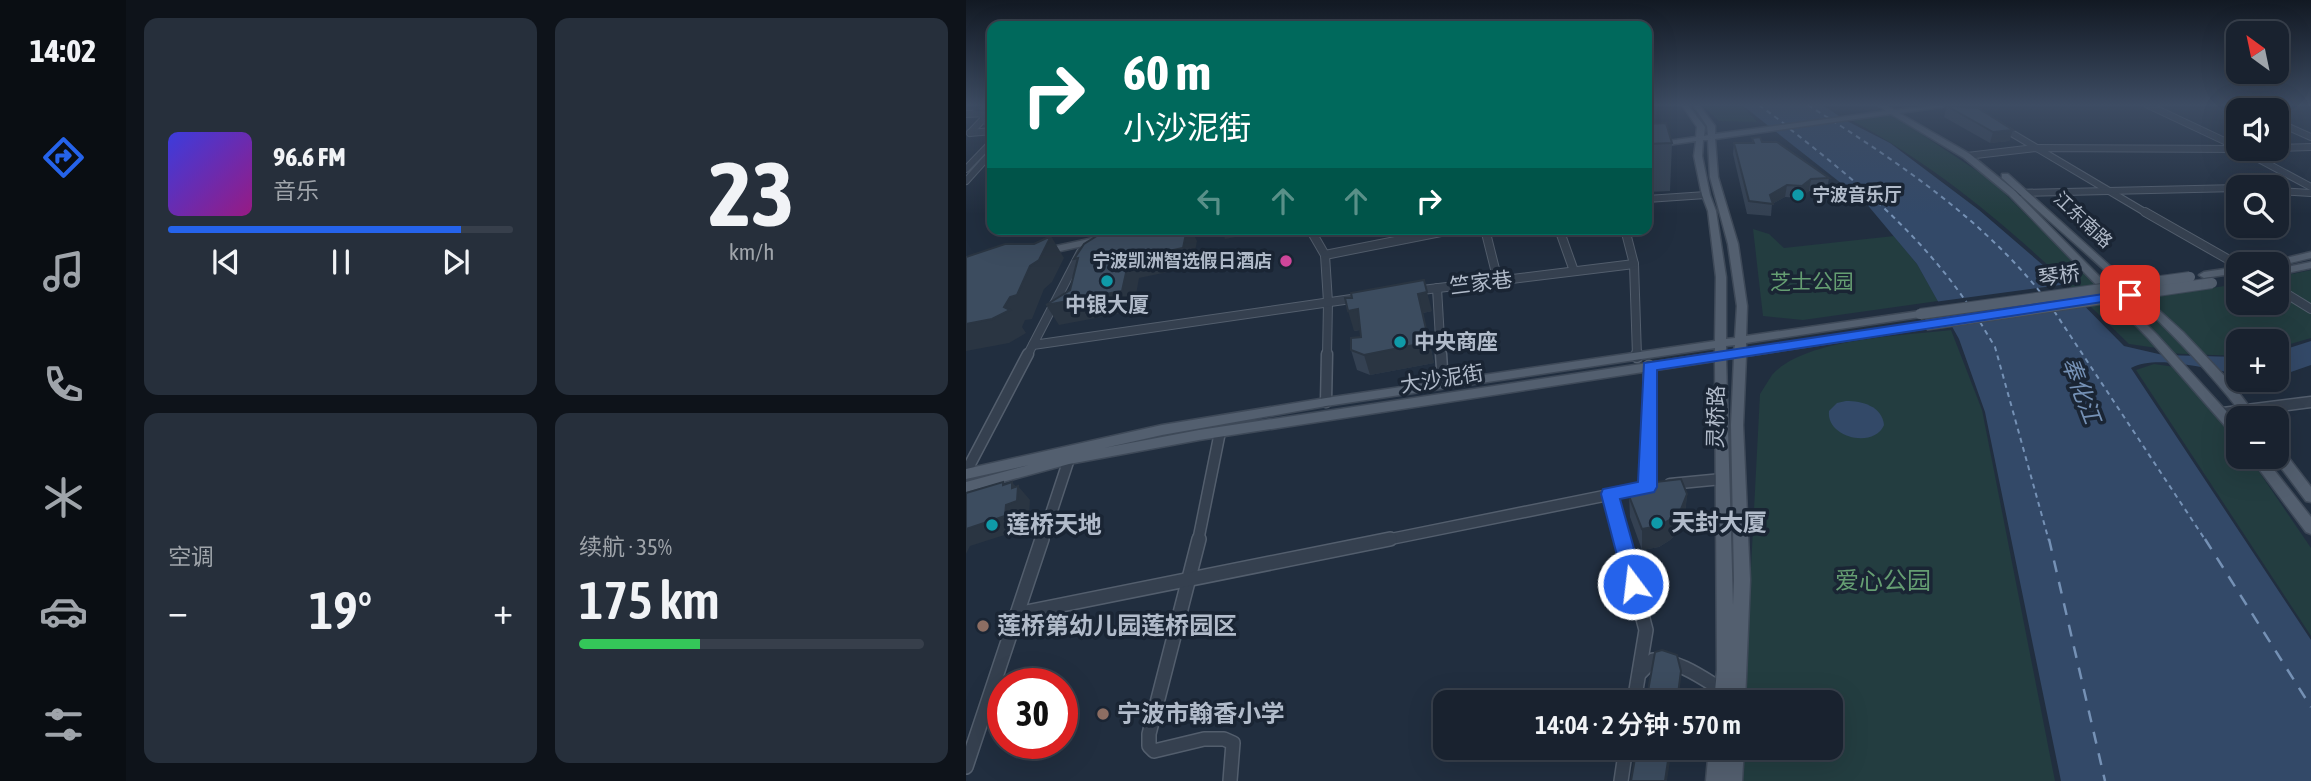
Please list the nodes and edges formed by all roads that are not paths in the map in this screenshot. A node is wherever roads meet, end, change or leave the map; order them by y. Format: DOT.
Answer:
graph roads {
  1 [pos="1703,141"];
  2 [pos="1706,141"];
  3 [pos="1943,141"];
  4 [pos="1953,141"];
  5 [pos="2025,141"];
  6 [pos="987,147"];
  7 [pos="2311,147"];
  8 [pos="2035,148"];
  9 [pos="2289,148"];
  10 [pos="2226,149"];
  11 [pos="1979,155"];
  12 [pos="987,156"];
  13 [pos="1967,156"];
  14 [pos="987,157"];
  15 [pos="975,159"];
  16 [pos="966,160"];
  17 [pos="2262,161"];
  18 [pos="966,169"];
  19 [pos="966,181"];
  20 [pos="2311,187"];
  21 [pos="2226,188"];
  22 [pos="2105,190"];
  23 [pos="2289,192"];
  24 [pos="2012,193"];
  25 [pos="2025,193"];
  26 [pos="2311,193"];
  27 [pos="1706,195"];
  28 [pos="1652,199"];
  29 [pos="1111,235"];
  30 [pos="1113,235"];
  31 [pos="1313,235"];
  32 [pos="1426,235"];
  33 [pos="1486,235"];
  34 [pos="1561,235"];
  35 [pos="1627,235"];
  36 [pos="1086,243"];
  37 [pos="1325,255"];
  38 [pos="2311,256"];
  39 [pos="2226,258"];
  40 [pos="2289,261"];
  41 [pos="1634,264"];
  42 [pos="2311,265"];
  43 [pos="2289,270"];
  44 [pos="1574,271"];
  45 [pos="2226,274"];
  46 [pos="2208,279"];
  47 [pos="2226,279"];
  48 [pos="1498,281"];
  49 [pos="1437,288"];
  50 [pos="1410,292"];
  51 [pos="2289,295"];
  52 [pos="1369,297"];
  53 [pos="1328,302"];
  54 [pos="2311,309"];
  55 [pos="1923,319"];
  56 [pos="1032,345"];
  57 [pos="1741,346"];
  58 [pos="1721,349"];
  59 [pos="1637,357"];
  60 [pos="1649,366"];
  61 [pos="1443,383"];
  62 [pos="1326,402"];
  63 [pos="2311,402"];
  64 [pos="2242,406"];
  65 [pos="2289,406"];
  66 [pos="2223,413"];
  67 [pos="2226,413"];
  68 [pos="2226,417"];
  69 [pos="1220,432"];
  70 [pos="1069,459"];
  71 [pos="2289,468"];
  72 [pos="2266,469"];
  73 [pos="966,473"];
  74 [pos="1721,479"];
  75 [pos="966,487"];
  76 [pos="1647,487"];
  77 [pos="1610,494"];
  78 [pos="2311,497"];
  79 [pos="2311,528"];
  80 [pos="1190,578"];
  81 [pos="1017,614"];
  82 [pos="1638,676"];
  83 [pos="1636,690"];
  84 [pos="1715,690"];
  85 [pos="1724,690"];
  86 [pos="1737,690"];
  87 [pos="1624,760"];
  88 [pos="1718,760"];
  89 [pos="1733,760"];
  90 [pos="966,767"];
  91 [pos="1230,781"];
  92 [pos="1620,781"];
  93 [pos="1716,781"];
  94 [pos="1732,781"];
  1 -- 27 [label="main road, 灵桥路"];
  2 -- 57 [label="main road, 灵桥路"];
  3 -- 13 [label="main road, 江东南路"];
  4 -- 11 [label="main road, 江东南路"];
  5 -- 8 [label="street"];
  6 -- 15 [label="street"];
  7 -- 9 [label="street"];
  8 -- 10 [label="street"];
  8 -- 11 [label="street"];
  8 -- 22 [label="street"];
  11 -- 13 [label="street"];
  11 -- 25 [label="main road, 江东南路"];
  12 -- 15 [label="street"];
  13 -- 24 [label="main road, 江东南路"];
  14 -- 19 [label="street"];
  15 -- 16 [label="street"];
  15 -- 18 [label="street"];
  17 -- 20 [label="street"];
  21 -- 22 [label="street"];
  22 -- 25 [label="street"];
  22 -- 39 [label="street"];
  23 -- 26 [label="street"];
  24 -- 25 [label="street"];
  24 -- 66 [label="main road, 江东南路"];
  25 -- 64 [label="main road, 江东南路"];
  27 -- 28 [label="street"];
  27 -- 58 [label="main road, 灵桥路"];
  29 -- 36 [label="main road"];
  30 -- 36 [label="main road"];
  31 -- 37 [label="street"];
  32 -- 37 [label="street"];
  33 -- 48 [label="street"];
  34 -- 44 [label="street"];
  35 -- 41 [label="street"];
  36 -- 56 [label="street"];
  37 -- 53 [label="street"];
  38 -- 40 [label="main road"];
  41 -- 44 [label="street, 竺家巷"];
  41 -- 59 [label="street"];
  42 -- 43 [label="main road"];
  44 -- 48 [label="street, 竺家巷"];
  45 -- 46 [label="main road"];
  46 -- 47 [label="main road"];
  46 -- 55 [label="main road, 琴桥, bridge"];
  48 -- 49 [label="street, 竺家巷"];
  49 -- 50 [label="street, 竺家巷"];
  49 -- 61 [label="street"];
  51 -- 54 [label="street"];
  52 -- 53 [label="street"];
  53 -- 56 [label="street"];
  53 -- 62 [label="street"];
  55 -- 57 [label="main road, 大沙泥街"];
  56 -- 73 [label="street"];
  57 -- 58 [label="main road, 大沙泥街"];
  57 -- 86 [label="main road, 灵桥路"];
  58 -- 59 [label="main road, 大沙泥街"];
  58 -- 60 [label="main road, 大沙泥街"];
  58 -- 74 [label="main road, 灵桥路"];
  59 -- 61 [label="main road, 大沙泥街"];
  60 -- 69 [label="main road, 大沙泥街"];
  60 -- 76 [label="street"];
  61 -- 62 [label="main road, 大沙泥街"];
  62 -- 73 [label="main road, 大沙泥街"];
  63 -- 65 [label="street"];
  66 -- 67 [label="street"];
  66 -- 68 [label="main road, 江东南路"];
  69 -- 70 [label="main road, 大沙泥街"];
  69 -- 80 [label="street"];
  70 -- 75 [label="main road, 大沙泥街"];
  70 -- 81 [label="street"];
  71 -- 78 [label="main road"];
  72 -- 79 [label="main road"];
  74 -- 76 [label="street"];
  74 -- 85 [label="main road, 灵桥路"];
  76 -- 77 [label="street"];
  77 -- 80 [label="street"];
  77 -- 82 [label="street"];
  80 -- 81 [label="street"];
  80 -- 91 [label="street"];
  81 -- 90 [label="street"];
  82 -- 83 [label="street"];
  82 -- 84 [label="street"];
  87 -- 92 [label="street"];
  88 -- 93 [label="main road"];
  89 -- 94 [label="main road"];
}
